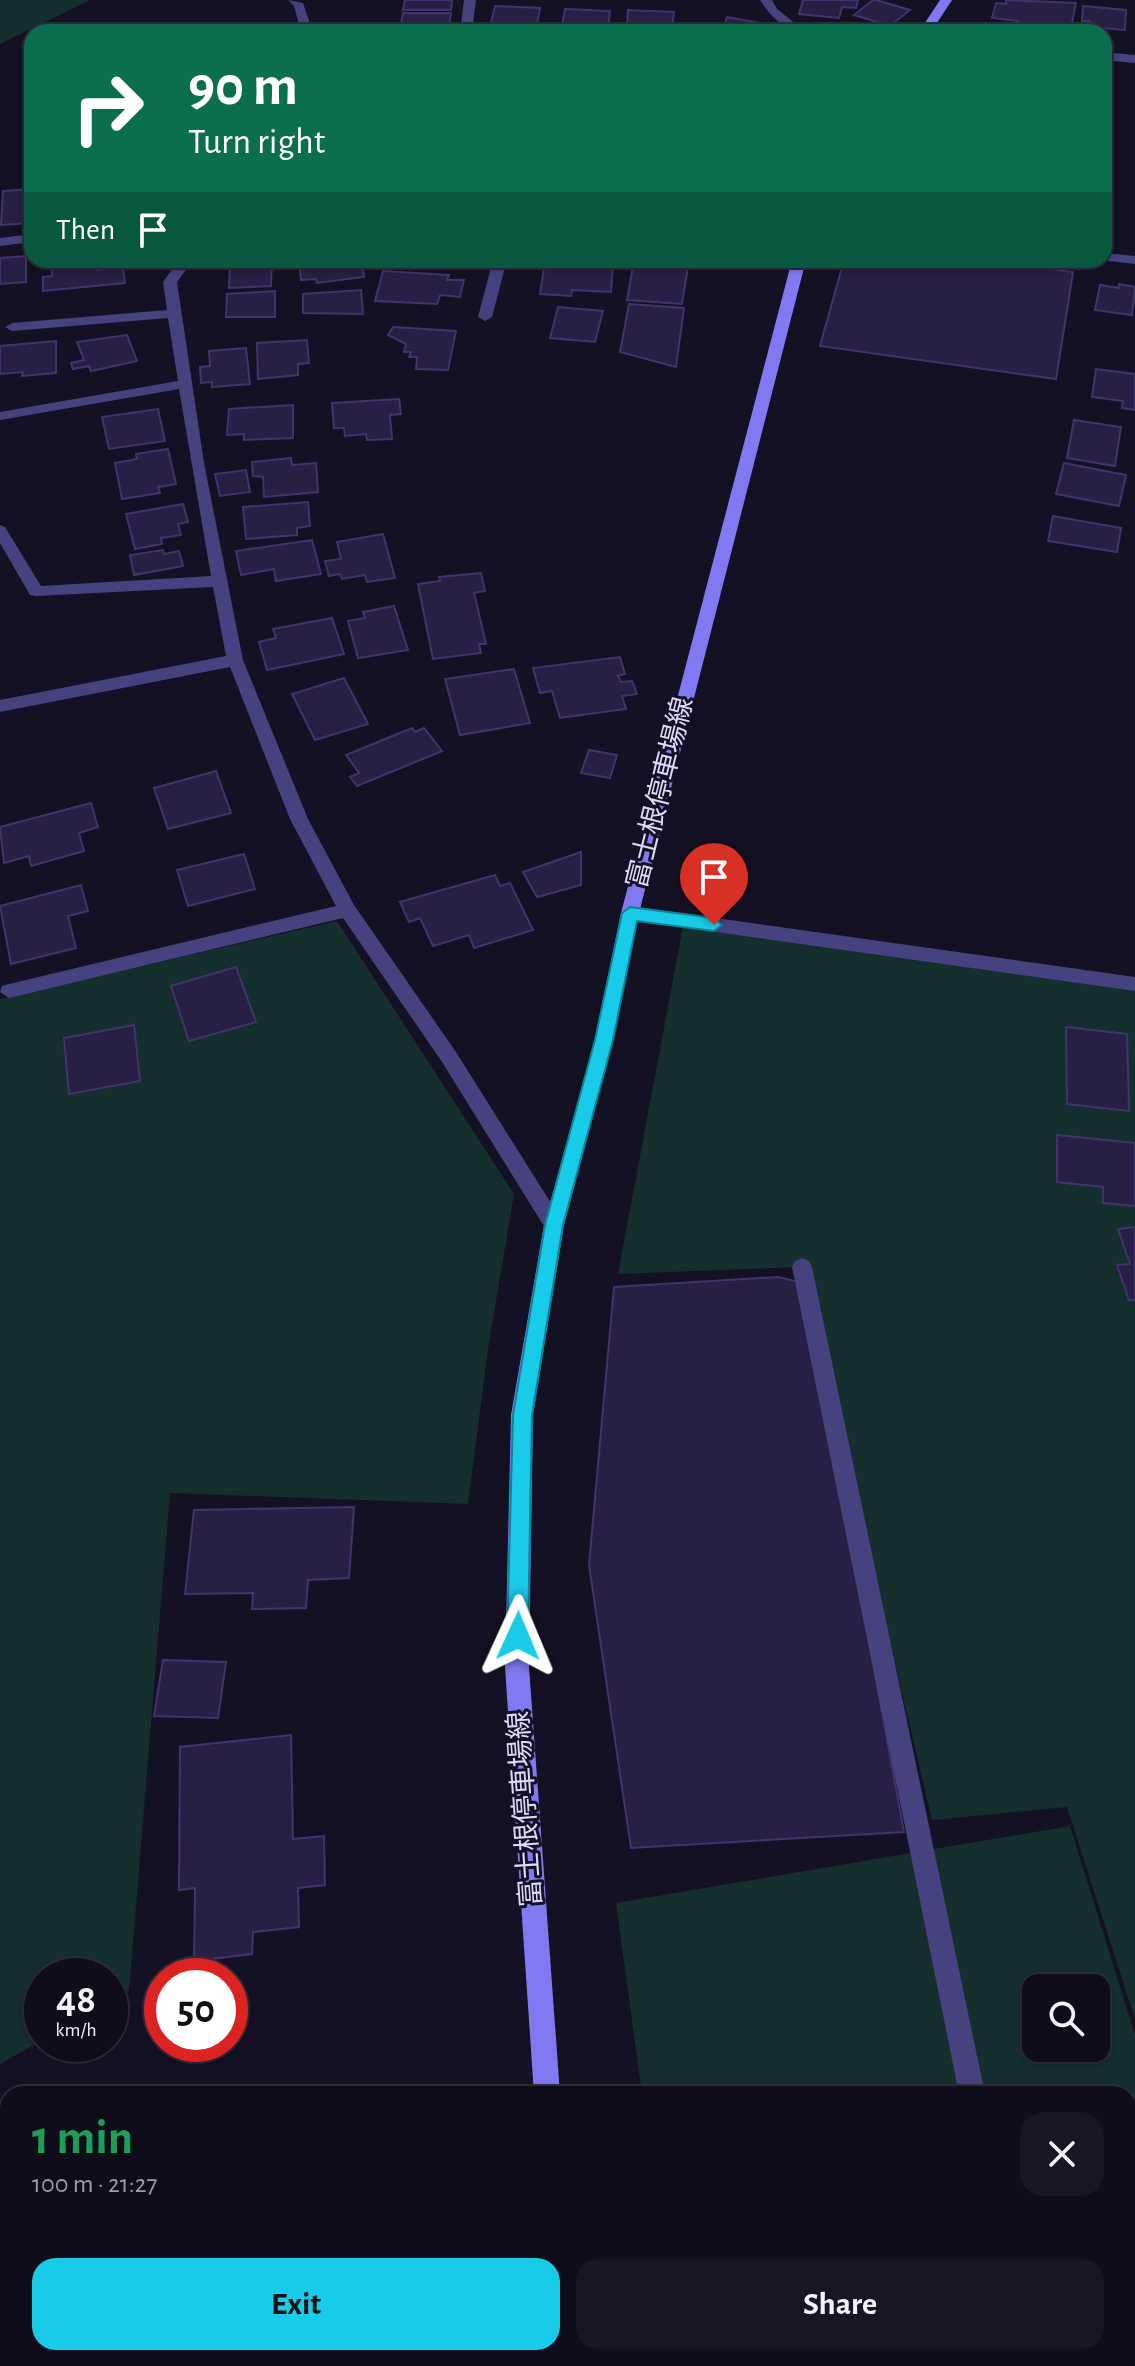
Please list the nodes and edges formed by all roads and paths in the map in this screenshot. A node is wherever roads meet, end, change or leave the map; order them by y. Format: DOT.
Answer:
graph roads {
  1 [pos="294,0"];
  2 [pos="470,0"];
  3 [pos="766,0"];
  4 [pos="946,0"];
  5 [pos="305,24"];
  6 [pos="467,24"];
  7 [pos="790,24"];
  8 [pos="930,24"];
  9 [pos="1112,57"];
  10 [pos="1135,59"];
  11 [pos="24,239"];
  12 [pos="0,242"];
  13 [pos="1112,258"];
  14 [pos="1135,260"];
  15 [pos="180,268"];
  16 [pos="498,268"];
  17 [pos="797,268"];
  18 [pos="175,313"];
  19 [pos="485,317"];
  20 [pos="12,327"];
  21 [pos="186,384"];
  22 [pos="0,416"];
  23 [pos="0,530"];
  24 [pos="220,581"];
  25 [pos="235,660"];
  26 [pos="0,706"];
  27 [pos="347,910"];
  28 [pos="630,913"];
  29 [pos="1134,977"];
  30 [pos="4,989"];
  31 [pos="554,1225"];
  32 [pos="802,1267"];
  33 [pos="546,2086"];
  34 [pos="970,2086"];
  1 -- 5 [label="street"];
  2 -- 6 [label="street"];
  3 -- 7 [label="street"];
  4 -- 8 [label="main road"];
  9 -- 10 [label="street"];
  11 -- 12 [label="street"];
  13 -- 14 [label="street"];
  15 -- 18 [label="street"];
  16 -- 19 [label="street"];
  17 -- 28 [label="main road, 富士根停車場線"];
  18 -- 20 [label="street"];
  18 -- 21 [label="street"];
  21 -- 22 [label="street"];
  21 -- 24 [label="street"];
  23 -- 24 [label="street"];
  24 -- 25 [label="street"];
  25 -- 26 [label="street"];
  25 -- 27 [label="street"];
  27 -- 30 [label="street"];
  27 -- 31 [label="street"];
  28 -- 29 [label="street"];
  28 -- 31 [label="main road, 富士根停車場線"];
  31 -- 33 [label="main road, 富士根停車場線"];
  32 -- 34 [label="street"];
}
